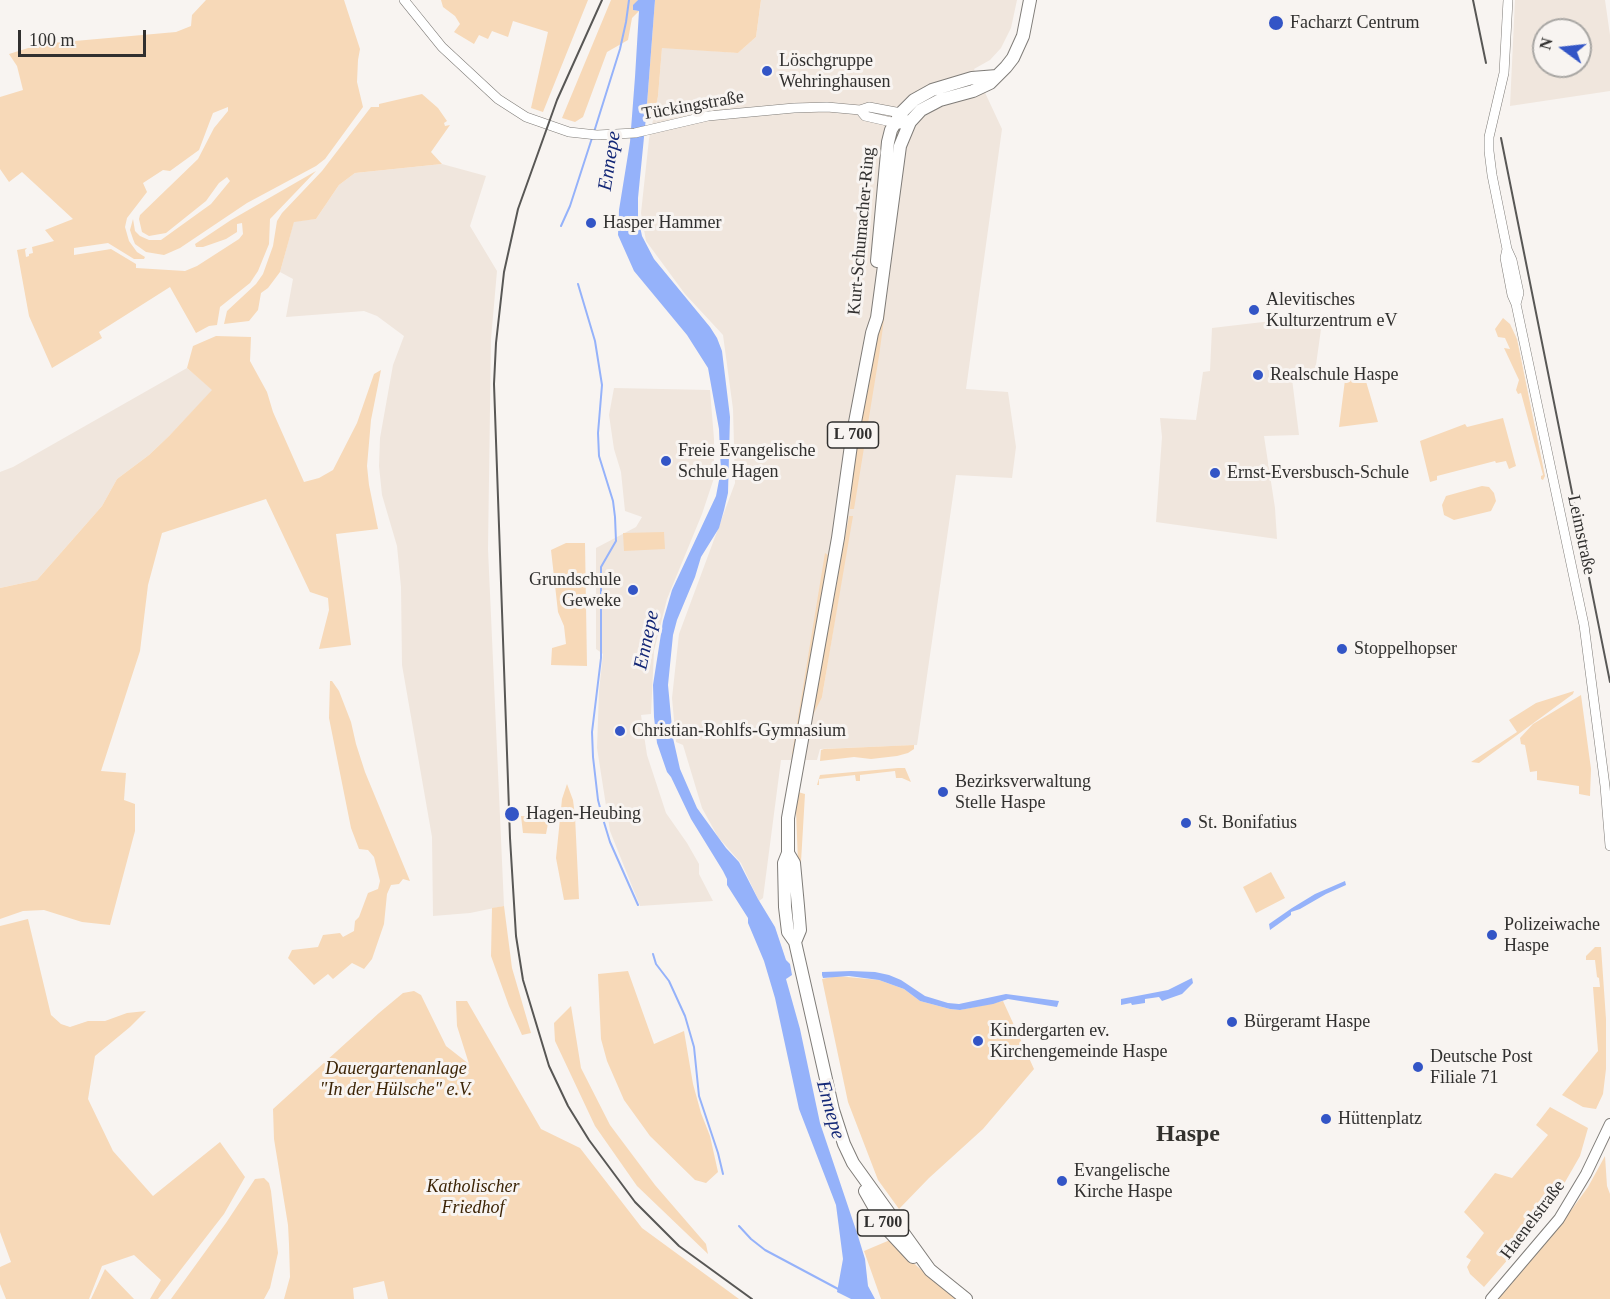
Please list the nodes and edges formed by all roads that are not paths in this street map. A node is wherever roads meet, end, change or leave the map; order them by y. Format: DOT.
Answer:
graph roads {
  1 [pos="404,0"];
  2 [pos="1030,0"];
  3 [pos="1508,0"];
  4 [pos="901,121"];
  5 [pos="872,333"];
  6 [pos="1610,846"];
  7 [pos="1610,1124"];
  8 [pos="966,1299"];
  9 [pos="1491,1299"];
  1 -- 4 [label="street, Tückingstraße"];
  2 -- 4 [label="main road"];
  3 -- 6 [label="street, Leimstraße"];
  4 -- 5 [label="main road, Kurt-Schumacher-Ring / L 700"];
  4 -- 5 [label="main road, Kurt-Schumacher-Ring / L 700"];
  5 -- 8 [label="main road, L 700"];
  7 -- 9 [label="main road, Haenelstraße"];
}
